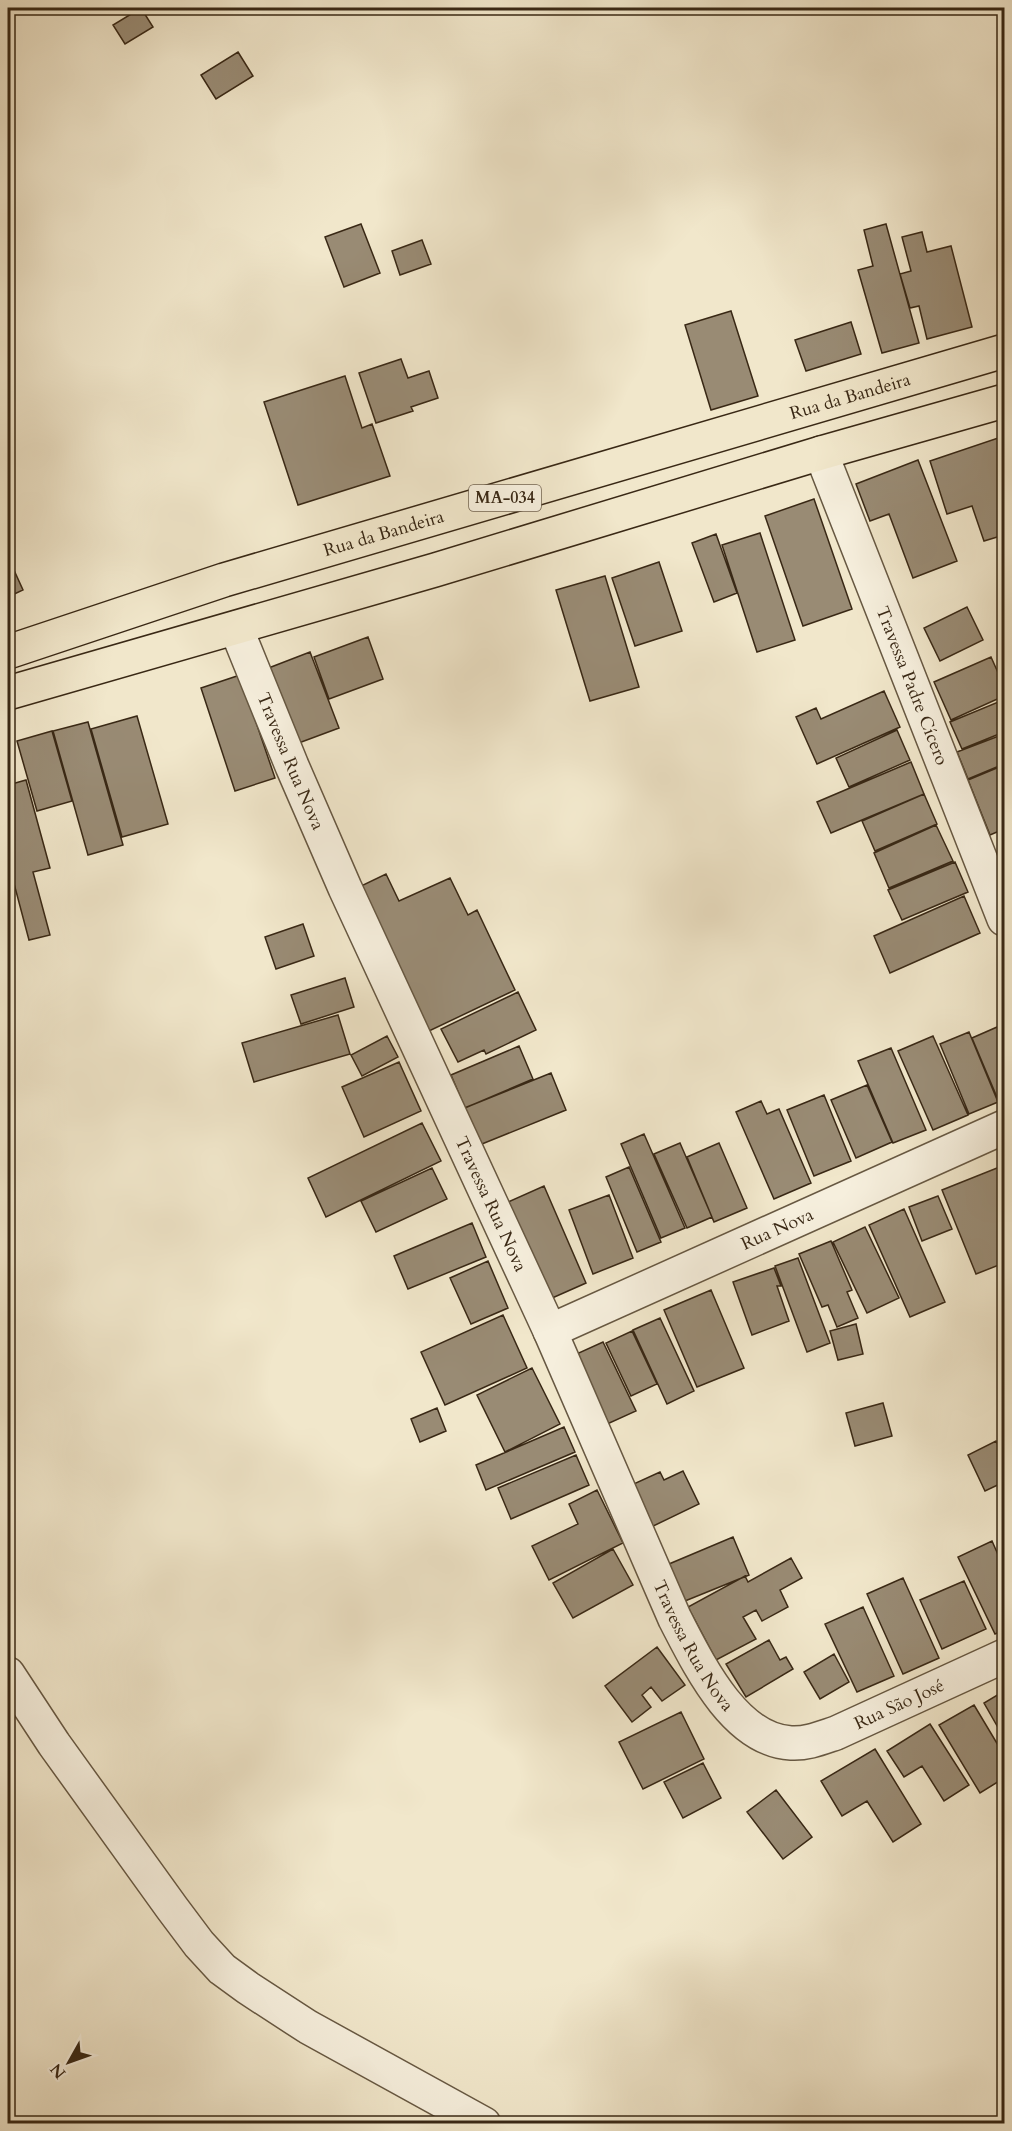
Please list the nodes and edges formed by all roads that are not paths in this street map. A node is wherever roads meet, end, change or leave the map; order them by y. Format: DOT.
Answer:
graph roads {
  1 [pos="1005,351"];
  2 [pos="1005,401"];
  3 [pos="821,453"];
  4 [pos="421,522"];
  5 [pos="435,570"];
  6 [pos="236,628"];
  7 [pos="8,652"];
  8 [pos="8,693"];
  9 [pos="1005,919"];
  10 [pos="1005,1127"];
  11 [pos="550,1331"];
  12 [pos="1005,1656"];
  13 [pos="8,1674"];
  14 [pos="790,1743"];
  15 [pos="483,2124"];
  1 -- 4 [label="main road, Rua da Bandeira / MA-034"];
  2 -- 3 [label="main road, MA-034"];
  3 -- 5 [label="main road, MA-034"];
  3 -- 9 [label="street, Travessa Padre Cícero"];
  4 -- 5 [label="main road"];
  4 -- 7 [label="main road, Rua da Bandeira / MA-034"];
  5 -- 6 [label="main road, MA-034"];
  6 -- 8 [label="main road, MA-034"];
  6 -- 11 [label="street, Travessa Rua Nova"];
  10 -- 11 [label="street, Rua Nova"];
  11 -- 14 [label="street, Travessa Rua Nova"];
  12 -- 14 [label="street, Rua São José"];
  13 -- 15 [label="street"];
}
